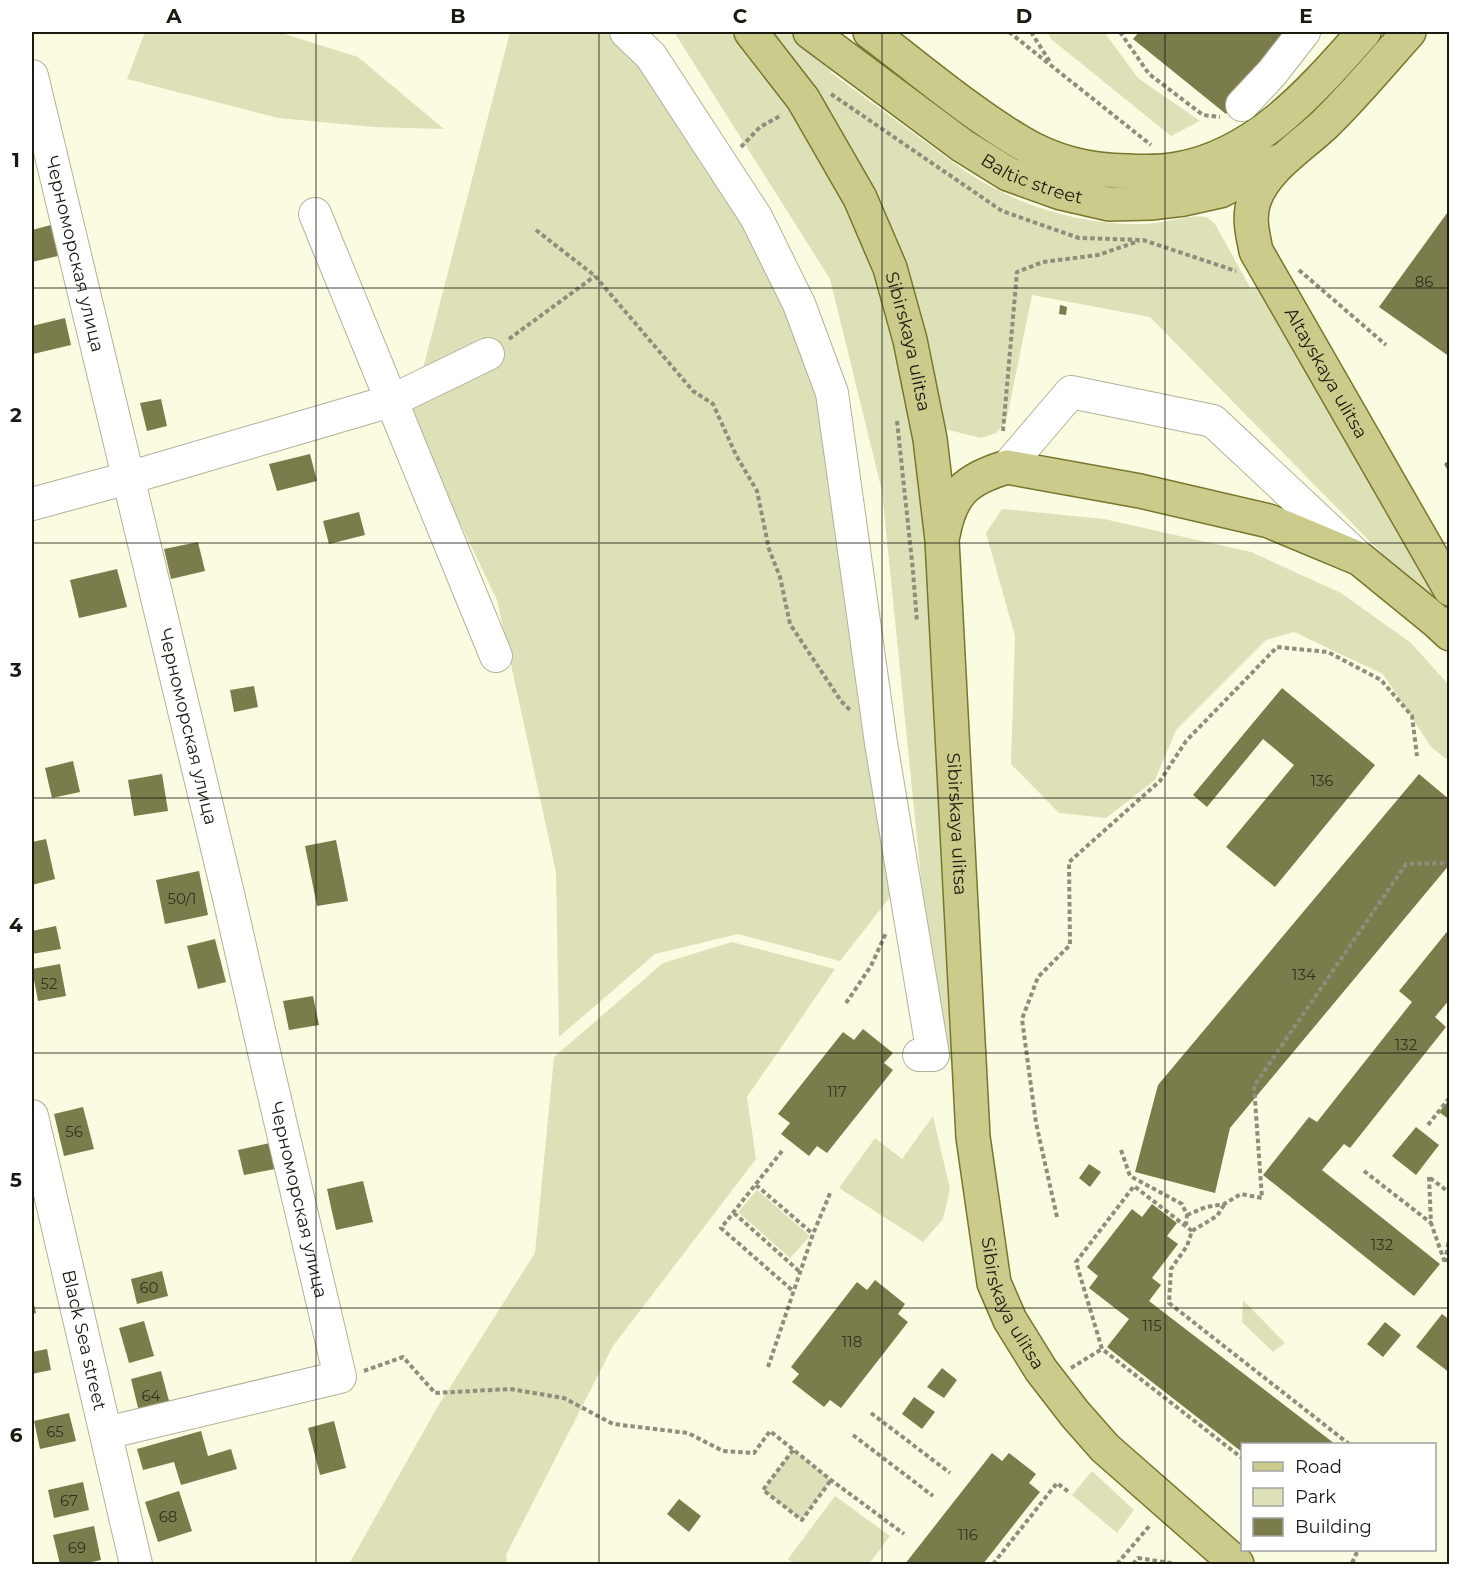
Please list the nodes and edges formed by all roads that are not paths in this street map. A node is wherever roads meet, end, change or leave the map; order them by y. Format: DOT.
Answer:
graph roads {
  1 [pos="626,32"];
  2 [pos="750,32"];
  3 [pos="810,32"];
  4 [pos="870,32"];
  5 [pos="1304,32"];
  6 [pos="1364,32"];
  7 [pos="1409,32"];
  8 [pos="32,76"];
  9 [pos="1242,105"];
  10 [pos="1288,156"];
  11 [pos="315,214"];
  12 [pos="488,354"];
  13 [pos="391,401"];
  14 [pos="1003,468"];
  15 [pos="128,478"];
  16 [pos="32,504"];
  17 [pos="942,540"];
  18 [pos="1359,559"];
  19 [pos="1449,589"];
  20 [pos="1449,634"];
  21 [pos="496,656"];
  22 [pos="918,1055"];
  23 [pos="32,1116"];
  24 [pos="106,1434"];
  25 [pos="136,1564"];
  26 [pos="1237,1564"];
  1 -- 22 [label="street"];
  2 -- 17 [label="main road, Sibirskaya ulitsa"];
  3 -- 10 [label="main road, Baltic street"];
  4 -- 6 [label="main road, Baltic street"];
  5 -- 9 [label="street"];
  7 -- 10 [label="main road"];
  8 -- 15 [label="street, Черноморская улица"];
  10 -- 19 [label="main road, Altayskaya ulitsa"];
  11 -- 13 [label="street"];
  12 -- 13 [label="street"];
  13 -- 15 [label="street"];
  13 -- 21 [label="street"];
  14 -- 17 [label="main road"];
  14 -- 18 [label="main road"];
  14 -- 18 [label="street"];
  15 -- 16 [label="street"];
  15 -- 24 [label="street, Черноморская улица"];
  17 -- 26 [label="main road, Sibirskaya ulitsa"];
  18 -- 20 [label="main road"];
  23 -- 24 [label="street, Black Sea street"];
  24 -- 25 [label="street, Black Sea street"];
}
